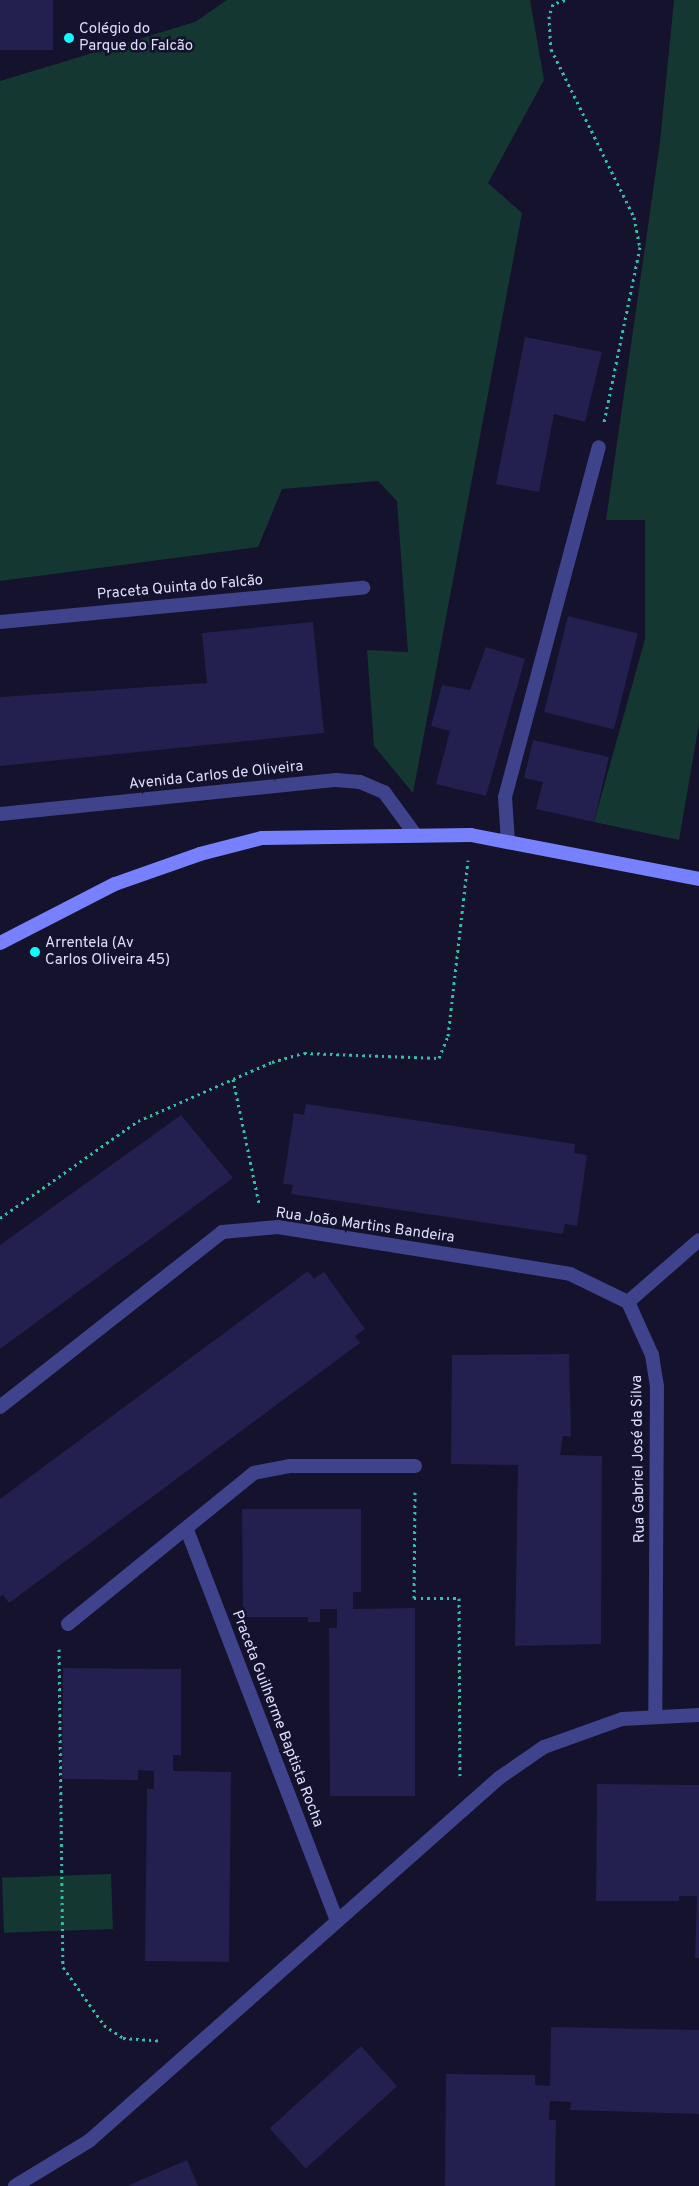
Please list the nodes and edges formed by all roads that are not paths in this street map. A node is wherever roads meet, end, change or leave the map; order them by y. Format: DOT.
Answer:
graph roads {
  1 [pos="599,447"];
  2 [pos="363,588"];
  3 [pos="0,622"];
  4 [pos="0,814"];
  5 [pos="414,833"];
  6 [pos="508,842"];
  7 [pos="699,879"];
  8 [pos="0,943"];
  9 [pos="699,1240"];
  10 [pos="628,1302"];
  11 [pos="0,1407"];
  12 [pos="415,1466"];
  13 [pos="187,1530"];
  14 [pos="68,1624"];
  15 [pos="655,1715"];
  16 [pos="699,1715"];
  17 [pos="337,1921"];
  18 [pos="15,2186"];
  1 -- 6 [label="street"];
  2 -- 3 [label="street, Praceta Quinta do Falcão"];
  4 -- 5 [label="street, Avenida Carlos de Oliveira"];
  5 -- 6 [label="main road"];
  5 -- 8 [label="main road"];
  6 -- 7 [label="main road"];
  9 -- 10 [label="street"];
  10 -- 11 [label="street, Rua João Martins Bandeira"];
  10 -- 15 [label="street, Rua Gabriel José da Silva"];
  12 -- 13 [label="street"];
  13 -- 14 [label="street"];
  13 -- 17 [label="street, Praceta Guilherme Baptista Rocha"];
  15 -- 16 [label="street"];
  15 -- 17 [label="street"];
  17 -- 18 [label="street"];
}
